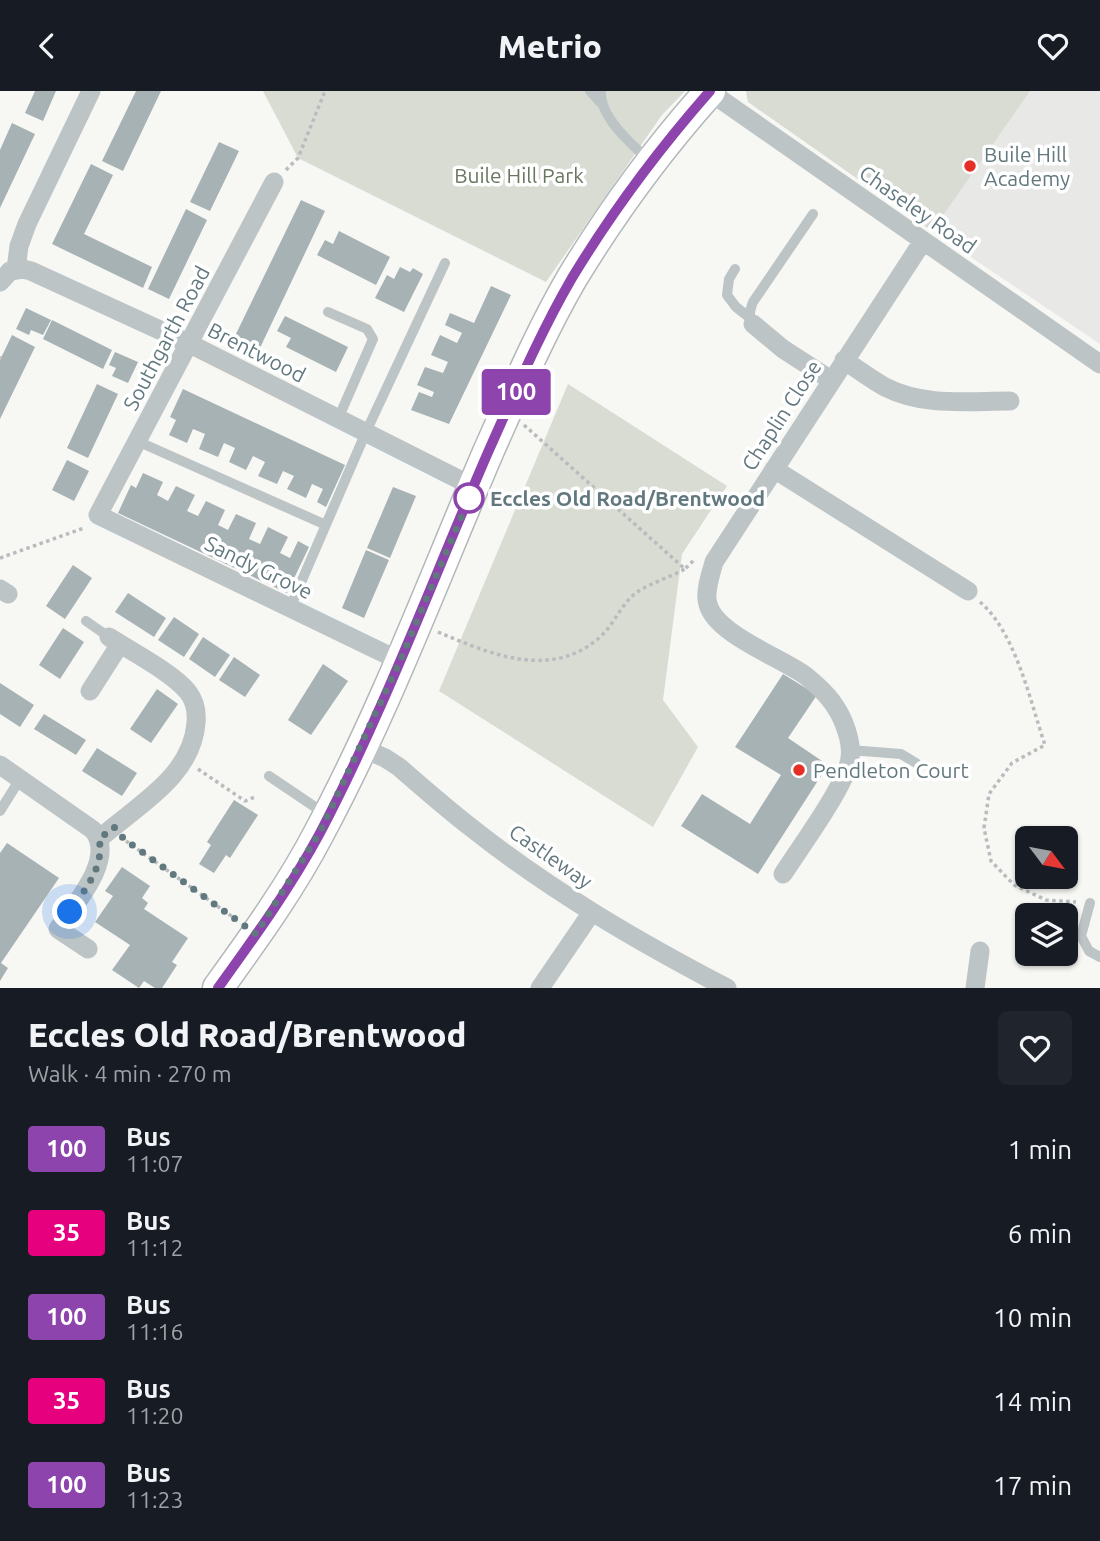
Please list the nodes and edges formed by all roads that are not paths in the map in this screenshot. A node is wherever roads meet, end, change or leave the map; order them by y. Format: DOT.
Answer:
graph roads {
  1 [pos="91,91"];
  2 [pos="590,91"];
  3 [pos="710,91"];
  4 [pos="601,96"];
  5 [pos="651,162"];
  6 [pos="274,182"];
  7 [pos="813,215"];
  8 [pos="923,241"];
  9 [pos="445,263"];
  10 [pos="16,269"];
  11 [pos="735,269"];
  12 [pos="0,282"];
  13 [pos="328,312"];
  14 [pos="751,321"];
  15 [pos="188,343"];
  16 [pos="844,360"];
  17 [pos="1100,364"];
  18 [pos="831,380"];
  19 [pos="1010,401"];
  20 [pos="338,419"];
  21 [pos="366,432"];
  22 [pos="137,442"];
  23 [pos="774,469"];
  24 [pos="474,487"];
  25 [pos="91,522"];
  26 [pos="326,525"];
  27 [pos="968,591"];
  28 [pos="290,608"];
  29 [pos="86,621"];
  30 [pos="114,640"];
  31 [pos="400,661"];
  32 [pos="90,691"];
  33 [pos="360,747"];
  34 [pos="850,750"];
  35 [pos="916,763"];
  36 [pos="0,765"];
  37 [pos="269,776"];
  38 [pos="20,779"];
  39 [pos="0,811"];
  40 [pos="329,812"];
  41 [pos="106,833"];
  42 [pos="783,874"];
  43 [pos="1090,903"];
  44 [pos="592,912"];
  45 [pos="88,949"];
  46 [pos="980,950"];
  47 [pos="1100,957"];
  48 [pos="218,988"];
  49 [pos="540,988"];
  50 [pos="727,988"];
  51 [pos="975,988"];
  1 -- 10 [label="street"];
  2 -- 4 [label="lane"];
  3 -- 5 [label="main road"];
  3 -- 8 [label="street, Chaseley Road"];
  4 -- 5 [label="lane"];
  5 -- 24 [label="main road"];
  6 -- 15 [label="street, Southgarth Road"];
  7 -- 14 [label="lane"];
  8 -- 16 [label="street, Chaplin Close"];
  8 -- 17 [label="street, Chaseley Road"];
  9 -- 21 [label="lane"];
  10 -- 12 [label="street"];
  10 -- 15 [label="street, Brentwood"];
  11 -- 14 [label="lane"];
  13 -- 20 [label="lane"];
  14 -- 18 [label="street"];
  15 -- 20 [label="street, Brentwood"];
  15 -- 22 [label="street, Southgarth Road"];
  16 -- 18 [label="street, Chaplin Close"];
  16 -- 19 [label="street"];
  18 -- 23 [label="street, Chaplin Close"];
  20 -- 21 [label="street, Brentwood"];
  21 -- 24 [label="street, Brentwood"];
  21 -- 26 [label="lane"];
  22 -- 25 [label="street, Southgarth Road"];
  22 -- 26 [label="lane"];
  23 -- 27 [label="street"];
  23 -- 34 [label="street, Chaplin Close"];
  24 -- 31 [label="main road"];
  25 -- 28 [label="street, Sandy Grove"];
  26 -- 28 [label="lane"];
  28 -- 31 [label="street, Sandy Grove"];
  29 -- 30 [label="lane"];
  30 -- 32 [label="street"];
  30 -- 41 [label="street"];
  31 -- 33 [label="main road"];
  33 -- 40 [label="main road"];
  33 -- 44 [label="street, Castleway"];
  34 -- 35 [label="lane"];
  34 -- 42 [label="street"];
  36 -- 38 [label="street"];
  37 -- 40 [label="lane"];
  38 -- 39 [label="lane"];
  38 -- 41 [label="street"];
  40 -- 48 [label="main road"];
  41 -- 45 [label="street"];
  43 -- 47 [label="lane"];
  44 -- 49 [label="street"];
  44 -- 50 [label="street, Castleway"];
  46 -- 51 [label="street"];
}
